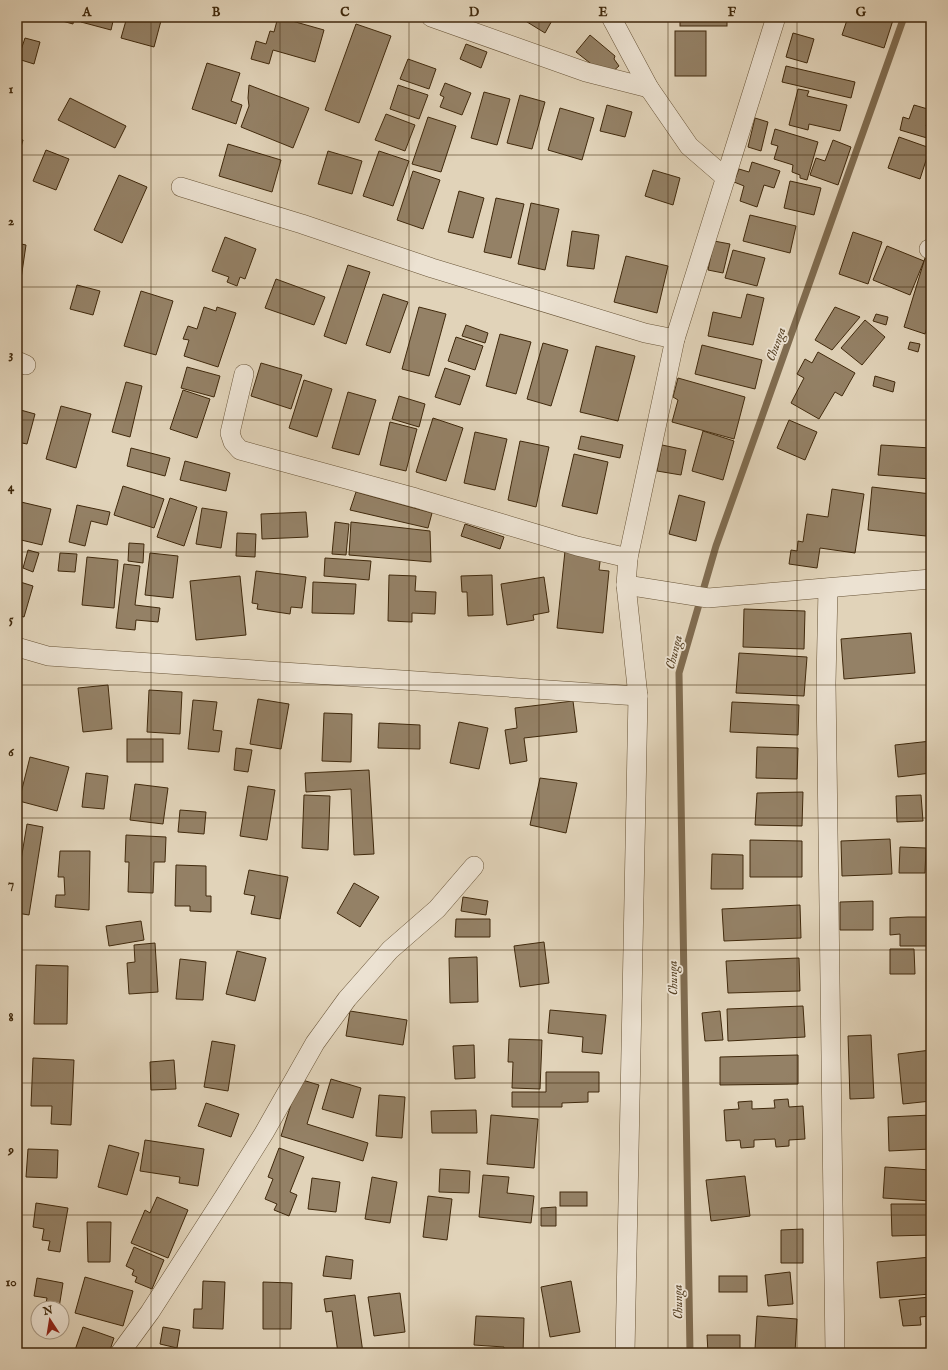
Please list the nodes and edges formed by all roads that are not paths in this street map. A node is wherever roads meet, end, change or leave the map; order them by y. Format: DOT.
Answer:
graph roads {
  1 [pos="431,17"];
  2 [pos="611,17"];
  3 [pos="776,17"];
  4 [pos="649,88"];
  5 [pos="726,178"];
  6 [pos="181,187"];
  7 [pos="675,339"];
  8 [pos="244,374"];
  9 [pos="628,558"];
  10 [pos="931,579"];
  11 [pos="626,585"];
  12 [pos="828,588"];
  13 [pos="17,647"];
  14 [pos="638,696"];
  15 [pos="474,866"];
  16 [pos="120,1353"];
  17 [pos="625,1353"];
  18 [pos="835,1353"];
  1 -- 4 [label="street"];
  2 -- 4 [label="street"];
  3 -- 5 [label="street"];
  4 -- 5 [label="street"];
  5 -- 7 [label="street"];
  6 -- 7 [label="street"];
  7 -- 9 [label="street"];
  8 -- 9 [label="street"];
  9 -- 11 [label="street"];
  10 -- 12 [label="street"];
  11 -- 12 [label="street"];
  11 -- 14 [label="street"];
  12 -- 18 [label="street"];
  13 -- 14 [label="street"];
  14 -- 17 [label="street"];
  15 -- 16 [label="street"];
}
